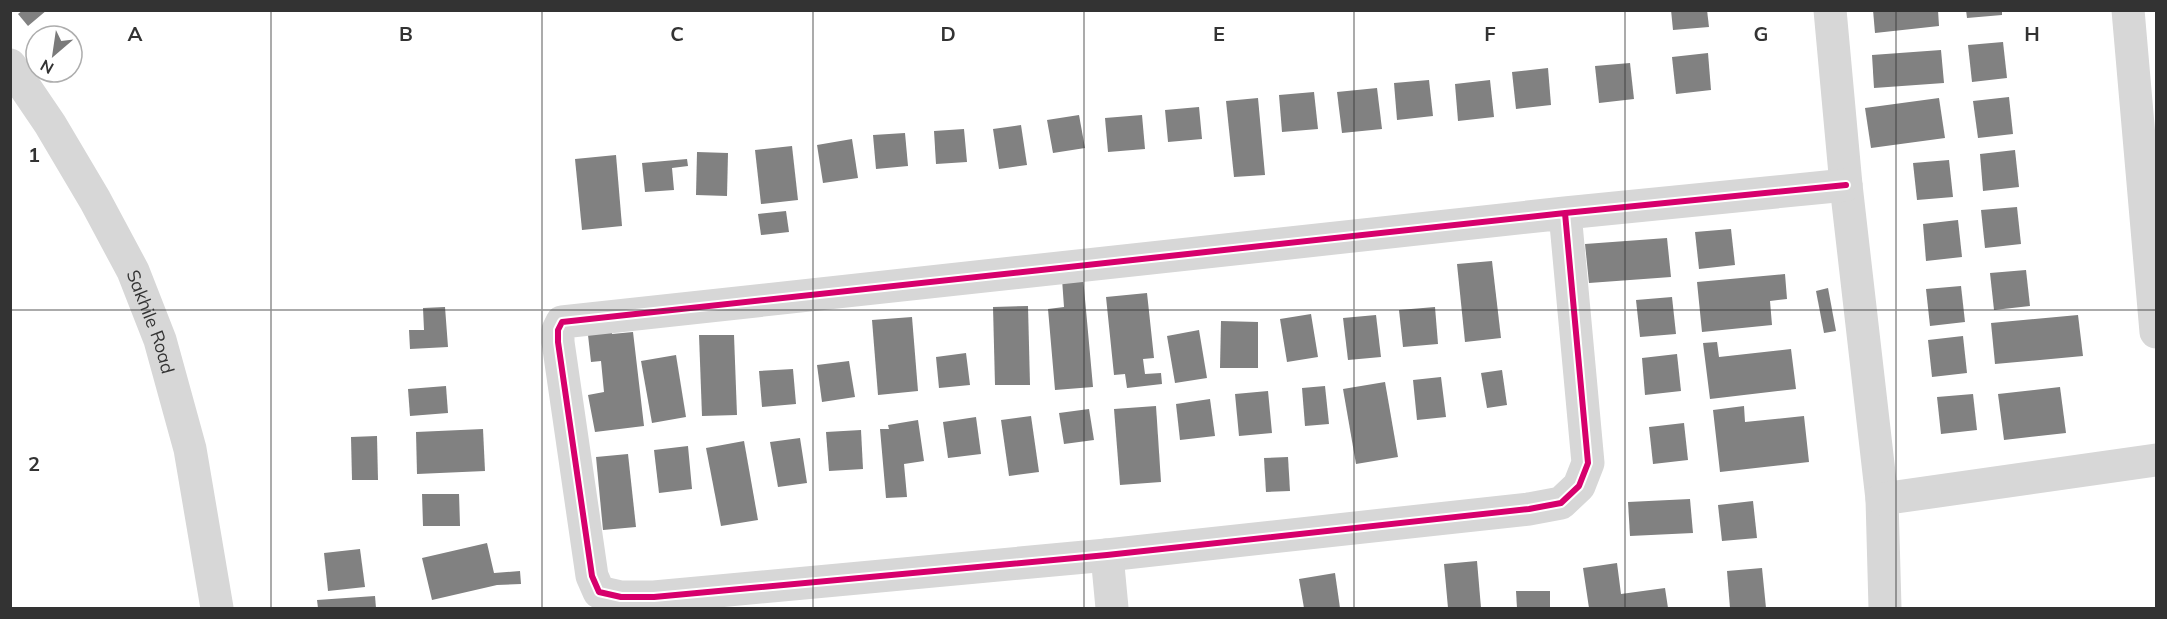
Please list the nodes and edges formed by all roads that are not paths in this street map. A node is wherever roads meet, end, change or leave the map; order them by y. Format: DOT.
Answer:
graph roads {
  1 [pos="1830,10"];
  2 [pos="2128,10"];
  3 [pos="10,65"];
  4 [pos="1846,185"];
  5 [pos="1565,213"];
  6 [pos="2157,332"];
  7 [pos="2157,460"];
  8 [pos="1882,499"];
  9 [pos="1107,555"];
  10 [pos="217,609"];
  11 [pos="1112,609"];
  12 [pos="1885,609"];
  1 -- 4 [label="street"];
  2 -- 6 [label="street"];
  3 -- 10 [label="street, Sakhile Road"];
  4 -- 5 [label="street"];
  4 -- 8 [label="street"];
  5 -- 9 [label="street"];
  5 -- 9 [label="street"];
  7 -- 8 [label="street"];
  8 -- 12 [label="street"];
  9 -- 11 [label="street"];
}
